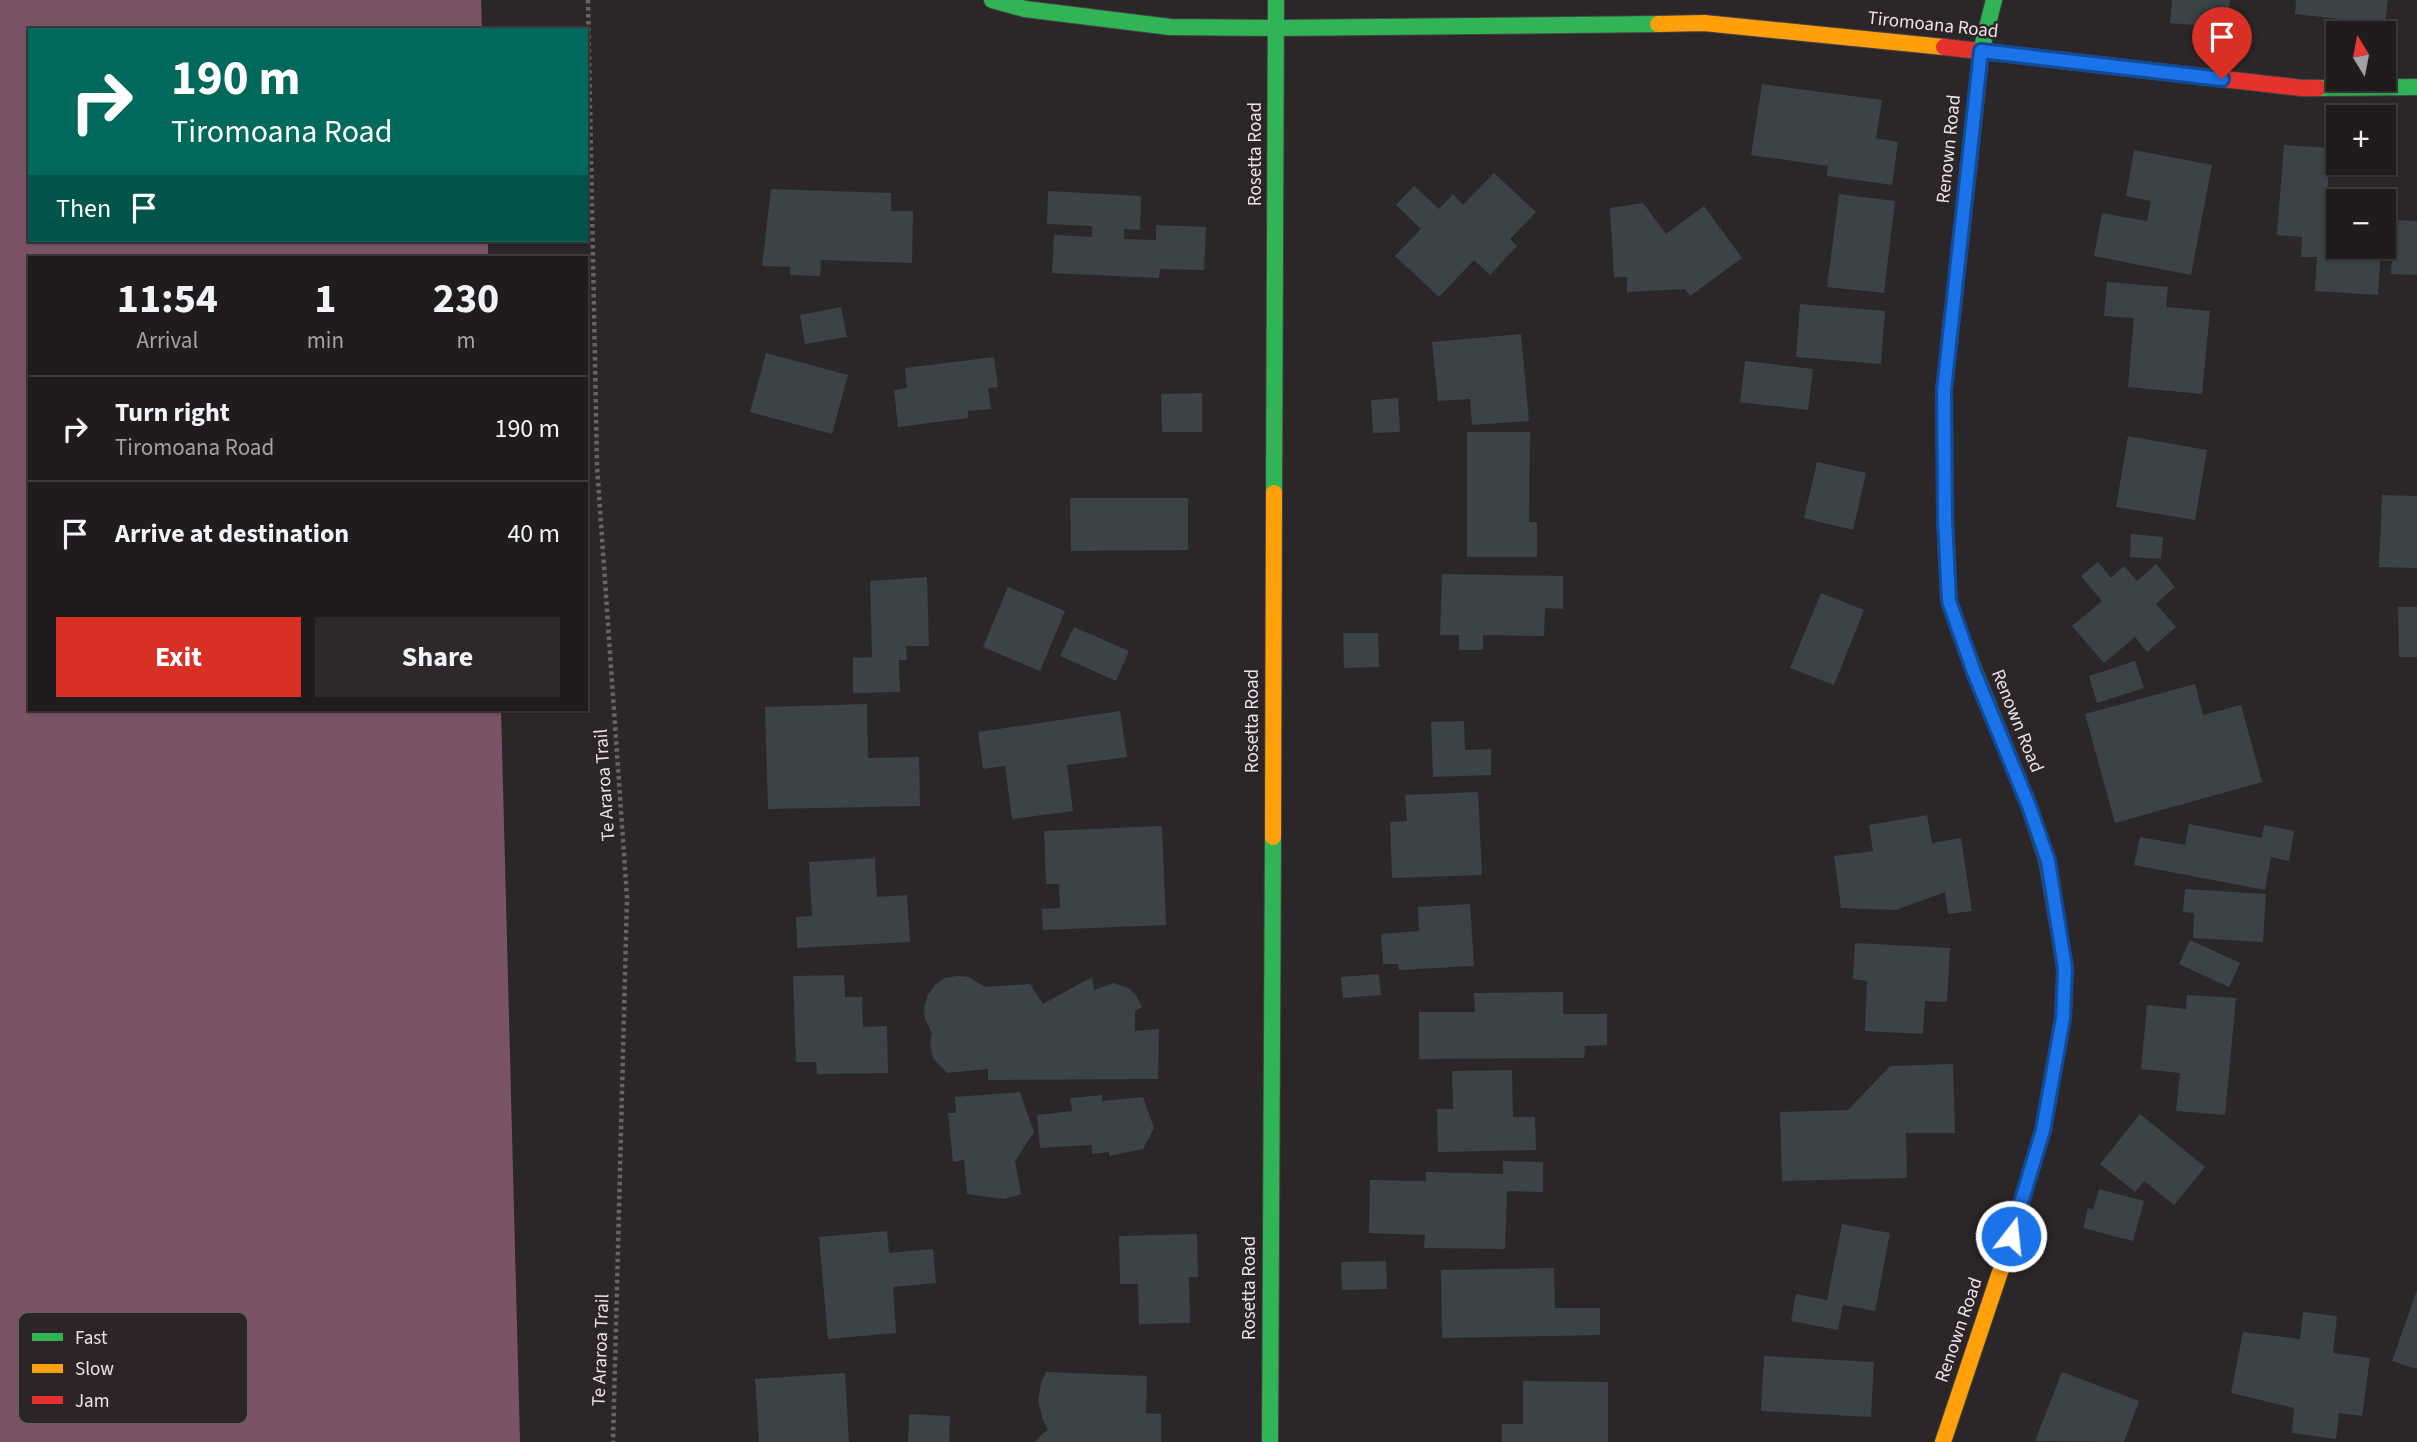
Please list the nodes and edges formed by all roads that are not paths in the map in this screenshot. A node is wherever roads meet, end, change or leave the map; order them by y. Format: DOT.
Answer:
graph roads {
  1 [pos="992,0"];
  2 [pos="1276,0"];
  3 [pos="1993,0"];
  4 [pos="1276,29"];
  5 [pos="1981,51"];
  6 [pos="2417,88"];
  7 [pos="1270,1442"];
  8 [pos="1943,1442"];
  1 -- 4 [label="street, Tiromoana Road"];
  2 -- 4 [label="street, Rosetta Road"];
  3 -- 5 [label="street, Renown Road"];
  4 -- 5 [label="street, Tiromoana Road"];
  4 -- 7 [label="street, Rosetta Road"];
  5 -- 6 [label="street, Tiromoana Road"];
  5 -- 8 [label="street, Renown Road"];
}
